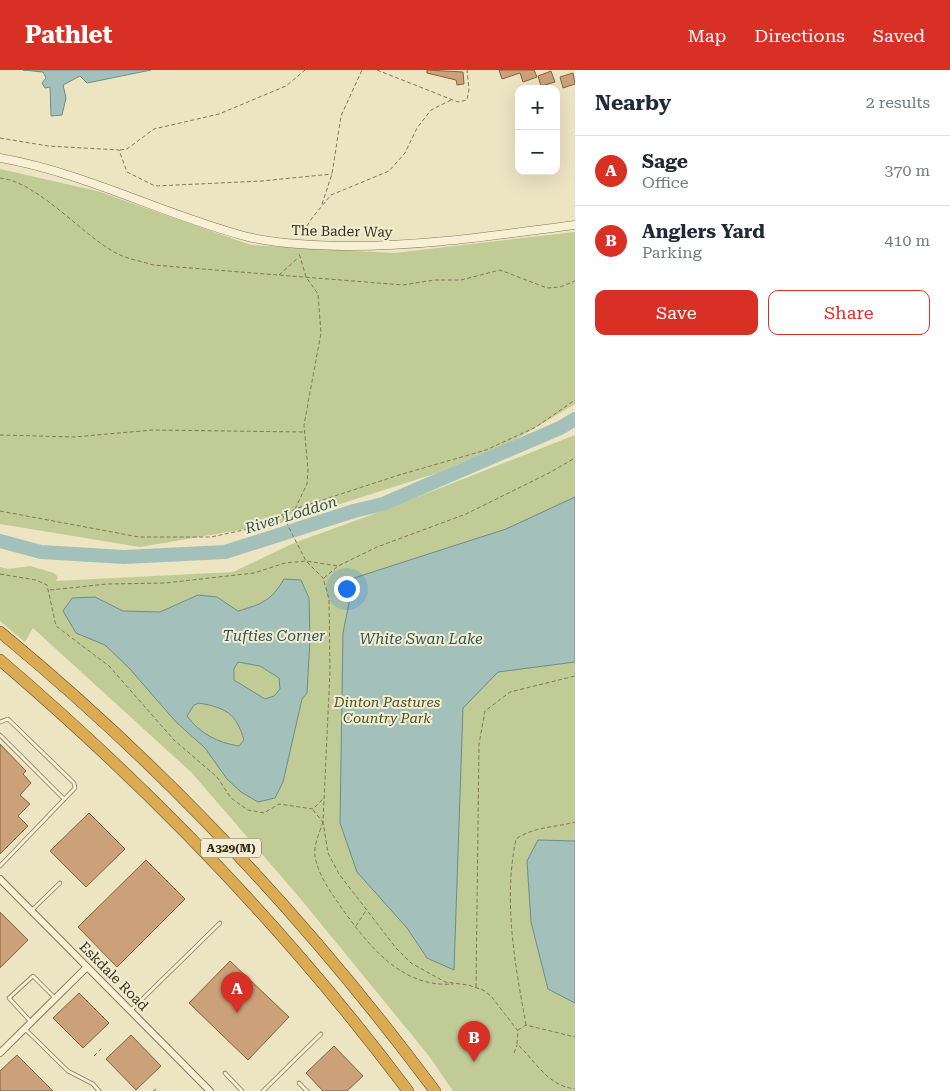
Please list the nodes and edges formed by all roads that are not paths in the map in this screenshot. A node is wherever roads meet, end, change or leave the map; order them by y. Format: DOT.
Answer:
graph roads {
  1 [pos="0,158"];
  2 [pos="575,225"];
  3 [pos="0,632"];
  4 [pos="0,660"];
  5 [pos="0,665"];
  6 [pos="35,690"];
  7 [pos="0,722"];
  8 [pos="0,735"];
  9 [pos="64,799"];
  10 [pos="0,866"];
  11 [pos="0,879"];
  12 [pos="60,884"];
  13 [pos="32,911"];
  14 [pos="220,923"];
  15 [pos="87,967"];
  16 [pos="55,998"];
  17 [pos="130,1011"];
  18 [pos="31,1022"];
  19 [pos="24,1028"];
  20 [pos="321,1034"];
  21 [pos="0,1053"];
  22 [pos="225,1073"];
  23 [pos="299,1083"];
  24 [pos="99,1091"];
  25 [pos="210,1091"];
  26 [pos="242,1091"];
  27 [pos="263,1091"];
  28 [pos="307,1091"];
  29 [pos="408,1091"];
  30 [pos="435,1091"];
  1 -- 2 [label="street, The Bader Way"];
  3 -- 30 [label="highway, A329(M)"];
  4 -- 6 [label="highway, A329(M)"];
  5 -- 6 [label="highway, A329(M)"];
  6 -- 29 [label="highway, A329(M)"];
  7 -- 9 [label="lane"];
  8 -- 9 [label="lane"];
  9 -- 10 [label="lane"];
  11 -- 13 [label="street, Eskdale Road"];
  12 -- 13 [label="lane"];
  13 -- 15 [label="street, Eskdale Road"];
  14 -- 17 [label="lane"];
  15 -- 16 [label="street"];
  15 -- 17 [label="street, Eskdale Road"];
  16 -- 18 [label="street"];
  16 -- 18 [label="lane"];
  17 -- 25 [label="street, Eskdale Road"];
  18 -- 19 [label="street"];
  19 -- 21 [label="street"];
  19 -- 24 [label="lane"];
  20 -- 27 [label="lane"];
  22 -- 26 [label="lane"];
  23 -- 28 [label="lane"];
}
